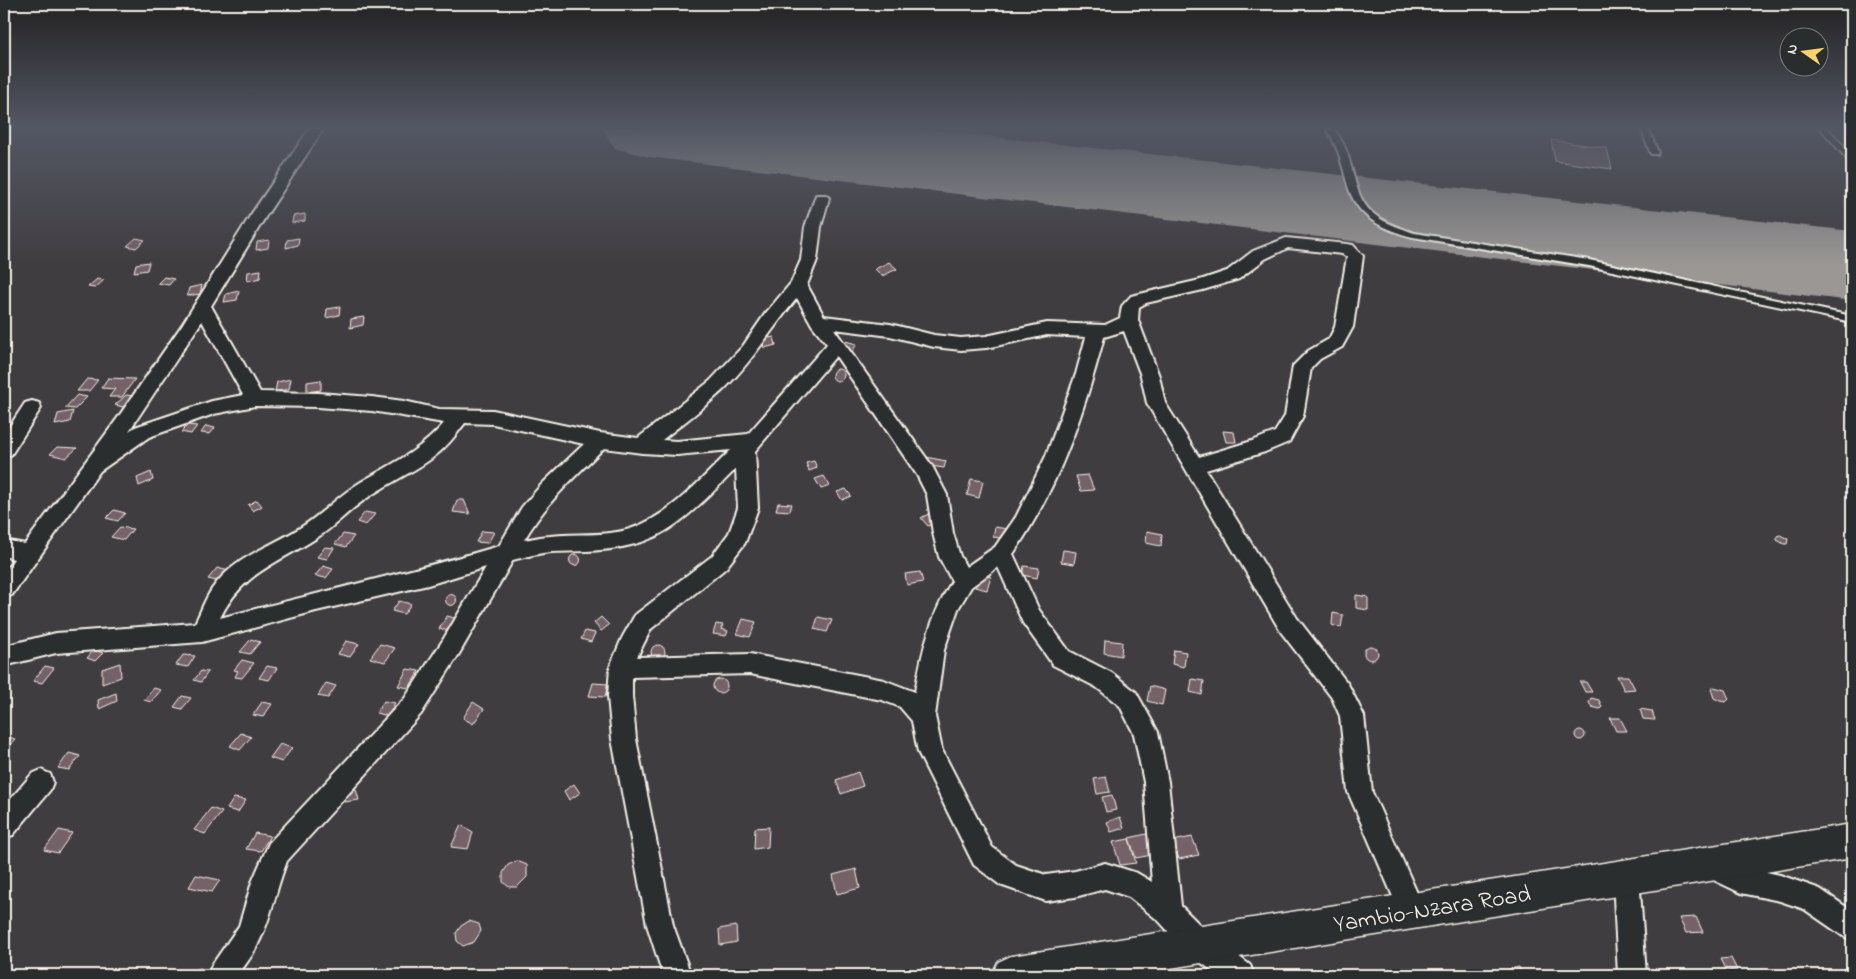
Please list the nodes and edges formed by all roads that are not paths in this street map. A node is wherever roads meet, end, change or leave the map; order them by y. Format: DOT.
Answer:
graph roads {
  1 [pos="286,174"];
  2 [pos="1350,174"];
  3 [pos="821,198"];
  4 [pos="799,285"];
  5 [pos="202,306"];
  6 [pos="1852,319"];
  7 [pos="1129,320"];
  8 [pos="818,321"];
  9 [pos="1096,332"];
  10 [pos="837,344"];
  11 [pos="256,399"];
  12 [pos="32,408"];
  13 [pos="459,418"];
  14 [pos="600,440"];
  15 [pos="749,445"];
  16 [pos="642,446"];
  17 [pos="4,450"];
  18 [pos="1194,466"];
  19 [pos="92,467"];
  20 [pos="4,548"];
  21 [pos="508,552"];
  22 [pos="29,554"];
  23 [pos="1002,554"];
  24 [pos="962,581"];
  25 [pos="4,589"];
  26 [pos="202,632"];
  27 [pos="4,656"];
  28 [pos="621,666"];
  29 [pos="923,716"];
  30 [pos="41,782"];
  31 [pos="4,826"];
  32 [pos="1852,841"];
  33 [pos="1708,864"];
  34 [pos="1626,877"];
  35 [pos="1412,911"];
  36 [pos="1168,912"];
  37 [pos="1852,927"];
  38 [pos="1199,944"];
  39 [pos="222,975"];
  40 [pos="677,975"];
  41 [pos="1011,975"];
  42 [pos="1240,975"];
  43 [pos="1632,975"];
  1 -- 5 [label="street"];
  2 -- 6 [label="lane"];
  3 -- 4 [label="street"];
  4 -- 8 [label="street"];
  4 -- 16 [label="street"];
  5 -- 11 [label="street"];
  5 -- 19 [label="street"];
  7 -- 9 [label="street"];
  7 -- 18 [label="street"];
  7 -- 18 [label="street"];
  8 -- 9 [label="street"];
  8 -- 10 [label="street"];
  9 -- 23 [label="street"];
  10 -- 15 [label="street"];
  10 -- 24 [label="street"];
  11 -- 13 [label="street"];
  11 -- 19 [label="street"];
  12 -- 17 [label="street"];
  13 -- 14 [label="street"];
  13 -- 26 [label="street"];
  14 -- 16 [label="street"];
  14 -- 21 [label="street"];
  15 -- 16 [label="street"];
  15 -- 21 [label="street"];
  15 -- 28 [label="street"];
  18 -- 35 [label="street"];
  19 -- 22 [label="street"];
  20 -- 22 [label="street"];
  21 -- 26 [label="street"];
  21 -- 39 [label="street"];
  22 -- 25 [label="street"];
  23 -- 24 [label="street"];
  23 -- 36 [label="street"];
  24 -- 29 [label="street"];
  26 -- 27 [label="street"];
  28 -- 29 [label="street"];
  28 -- 40 [label="street"];
  29 -- 36 [label="street"];
  30 -- 31 [label="street"];
  32 -- 33 [label="main road, Yambio-Nzara Road"];
  33 -- 34 [label="main road, Yambio-Nzara Road"];
  33 -- 37 [label="street"];
  34 -- 35 [label="main road, Yambio-Nzara Road"];
  34 -- 43 [label="street"];
  35 -- 38 [label="main road, Yambio-Nzara Road"];
  36 -- 38 [label="street"];
  38 -- 41 [label="main road, Yambio-Nzara Road"];
  38 -- 42 [label="street"];
}
